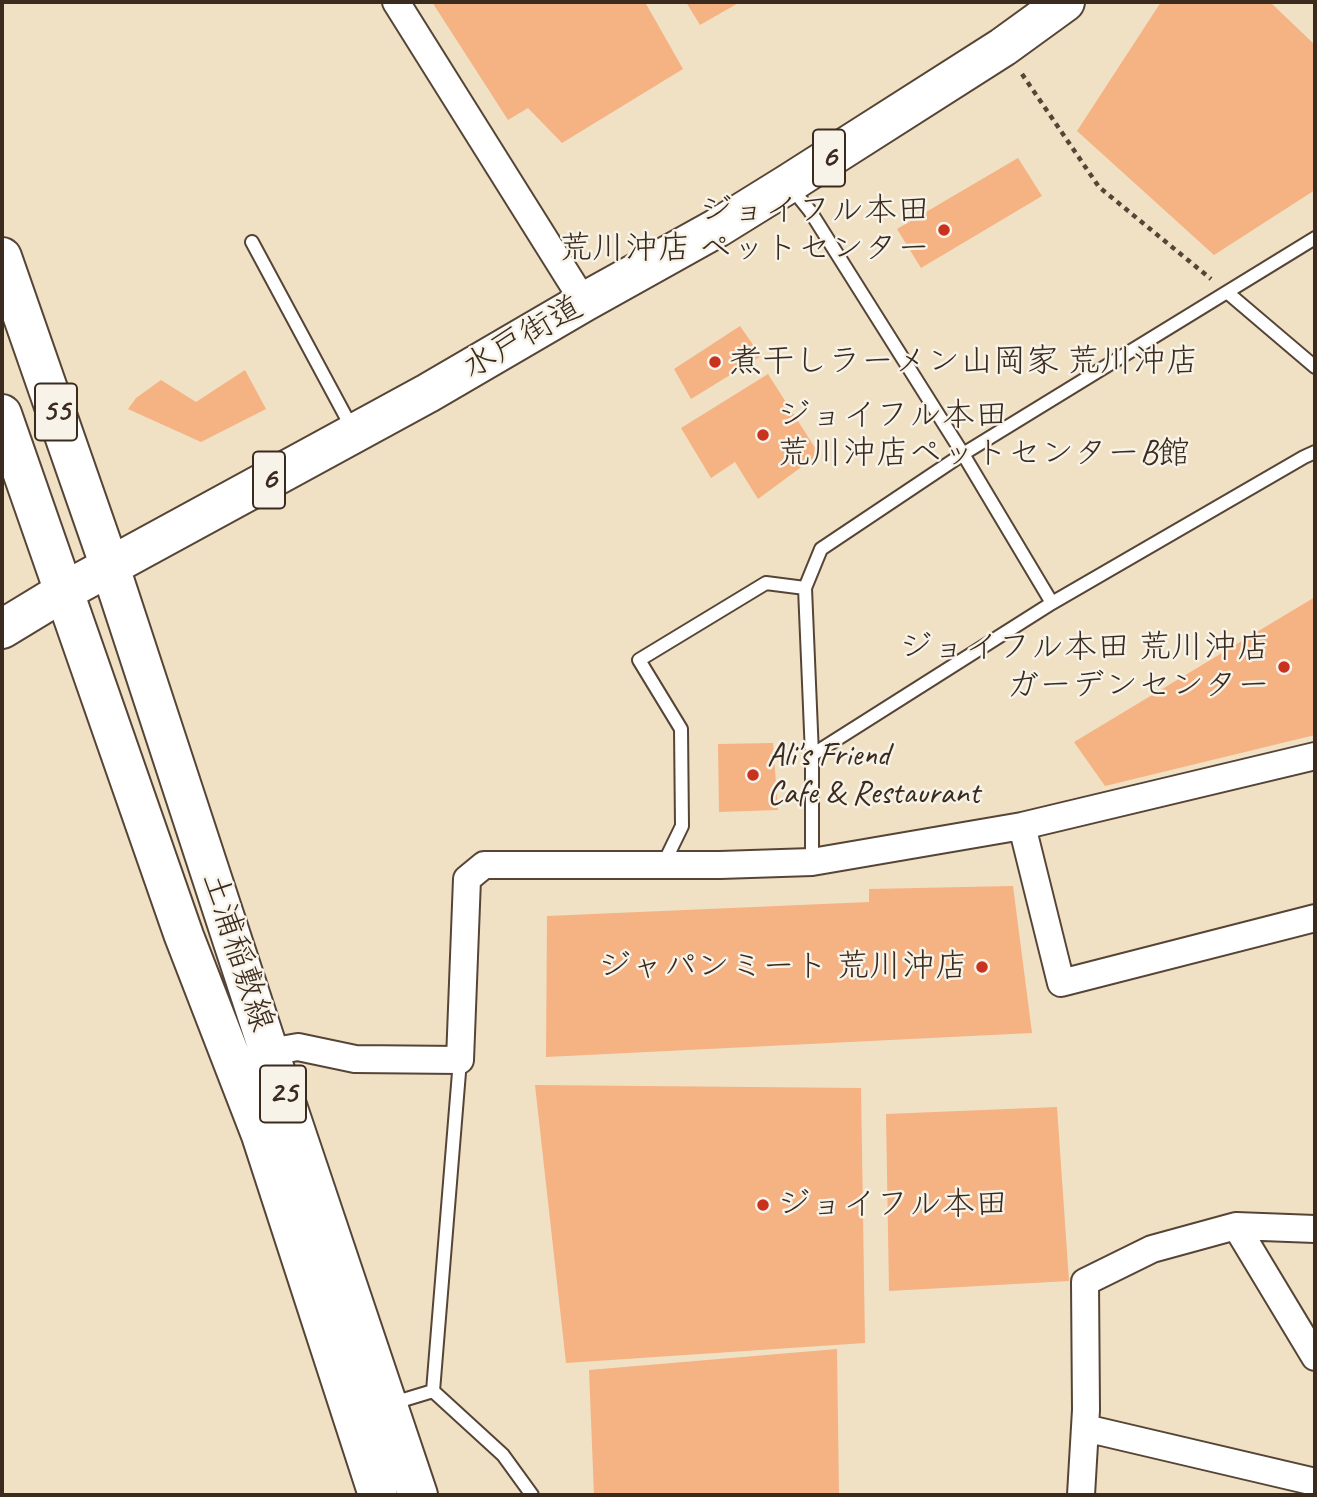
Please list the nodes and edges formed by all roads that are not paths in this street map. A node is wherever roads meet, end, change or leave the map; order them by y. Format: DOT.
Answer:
graph roads {
  1 [pos="396,2"];
  2 [pos="1065,2"];
  3 [pos="788,184"];
  4 [pos="1315,238"];
  5 [pos="252,242"];
  6 [pos="2,257"];
  7 [pos="1228,293"];
  8 [pos="584,302"];
  9 [pos="1315,367"];
  10 [pos="2,414"];
  11 [pos="355,433"];
  12 [pos="1315,452"];
  13 [pos="963,454"];
  14 [pos="110,567"];
  15 [pos="804,588"];
  16 [pos="63,592"];
  17 [pos="1052,603"];
  18 [pos="2,629"];
  19 [pos="813,755"];
  20 [pos="1315,756"];
  21 [pos="1022,826"];
  22 [pos="812,862"];
  23 [pos="663,865"];
  24 [pos="1315,918"];
  25 [pos="269,1052"];
  26 [pos="460,1060"];
  27 [pos="1236,1226"];
  28 [pos="1315,1229"];
  29 [pos="1315,1357"];
  30 [pos="433,1391"];
  31 [pos="387,1405"];
  32 [pos="1085,1428"];
  33 [pos="1315,1482"];
  34 [pos="378,1495"];
  35 [pos="418,1495"];
  36 [pos="532,1495"];
  37 [pos="1081,1495"];
  1 -- 8 [label="street"];
  2 -- 3 [label="main road, 水戸街道 / 6"];
  3 -- 8 [label="main road, 水戸街道 / 6"];
  3 -- 13 [label="lane"];
  4 -- 7 [label="lane"];
  5 -- 11 [label="lane"];
  6 -- 14 [label="main road, 55"];
  7 -- 9 [label="lane"];
  7 -- 13 [label="lane"];
  8 -- 11 [label="main road, 水戸街道 / 6"];
  10 -- 16 [label="main road, 55"];
  11 -- 14 [label="main road, 水戸街道 / 6"];
  12 -- 17 [label="lane"];
  13 -- 15 [label="lane"];
  13 -- 17 [label="lane"];
  14 -- 16 [label="main road, 水戸街道 / 6"];
  14 -- 25 [label="main road, 土浦稲敷線 / 25"];
  15 -- 19 [label="lane"];
  15 -- 23 [label="lane"];
  16 -- 18 [label="main road, 水戸街道 / 6"];
  16 -- 34 [label="main road, 土浦稲敷線 / 25"];
  17 -- 19 [label="lane"];
  19 -- 22 [label="lane"];
  20 -- 21 [label="street"];
  21 -- 22 [label="street"];
  21 -- 24 [label="street"];
  22 -- 23 [label="street"];
  23 -- 26 [label="street"];
  25 -- 26 [label="street"];
  25 -- 31 [label="main road, 土浦稲敷線 / 25"];
  26 -- 30 [label="lane"];
  27 -- 28 [label="street"];
  27 -- 29 [label="street"];
  27 -- 32 [label="street"];
  30 -- 31 [label="lane"];
  30 -- 36 [label="lane"];
  31 -- 35 [label="main road, 土浦稲敷線 / 25"];
  32 -- 33 [label="street"];
  32 -- 37 [label="street"];
}
